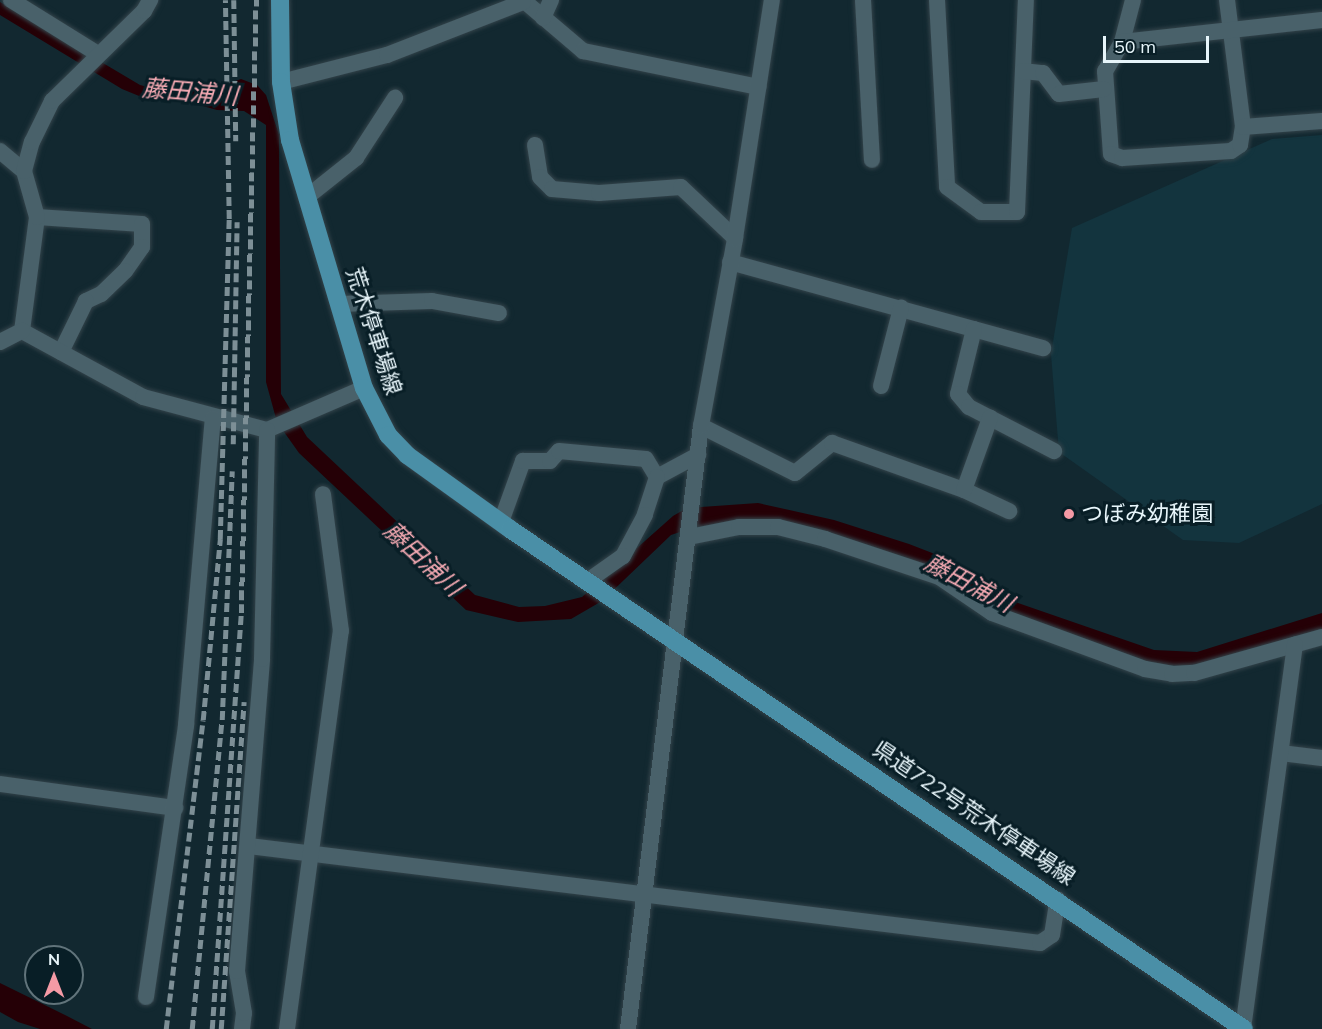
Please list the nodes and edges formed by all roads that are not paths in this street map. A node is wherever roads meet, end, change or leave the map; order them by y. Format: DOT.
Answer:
graph roads {
  1 [pos="10,0"];
  2 [pos="150,0"];
  3 [pos="280,0"];
  4 [pos="550,0"];
  5 [pos="772,0"];
  6 [pos="863,0"];
  7 [pos="937,0"];
  8 [pos="1026,0"];
  9 [pos="1133,0"];
  10 [pos="1227,0"];
  11 [pos="523,1"];
  12 [pos="543,18"];
  13 [pos="1322,20"];
  14 [pos="1230,30"];
  15 [pos="1122,42"];
  16 [pos="99,54"];
  17 [pos="1023,71"];
  18 [pos="281,82"];
  19 [pos="758,87"];
  20 [pos="1104,89"];
  21 [pos="395,98"];
  22 [pos="1322,121"];
  23 [pos="1242,127"];
  24 [pos="535,145"];
  25 [pos="0,152"];
  26 [pos="872,160"];
  27 [pos="24,171"];
  28 [pos="307,197"];
  29 [pos="37,217"];
  30 [pos="735,238"];
  31 [pos="730,262"];
  32 [pos="339,304"];
  33 [pos="901,308"];
  34 [pos="499,313"];
  35 [pos="974,329"];
  36 [pos="22,331"];
  37 [pos="0,342"];
  38 [pos="1043,348"];
  39 [pos="61,352"];
  40 [pos="881,386"];
  41 [pos="364,388"];
  42 [pos="213,418"];
  43 [pos="990,418"];
  44 [pos="701,426"];
  45 [pos="267,430"];
  46 [pos="1054,452"];
  47 [pos="698,454"];
  48 [pos="657,477"];
  49 [pos="964,490"];
  50 [pos="323,494"];
  51 [pos="1009,511"];
  52 [pos="501,522"];
  53 [pos="689,537"];
  54 [pos="589,580"];
  55 [pos="1322,638"];
  56 [pos="675,640"];
  57 [pos="1295,645"];
  58 [pos="1281,753"];
  59 [pos="1322,758"];
  60 [pos="0,784"];
  61 [pos="175,808"];
  62 [pos="249,846"];
  63 [pos="311,854"];
  64 [pos="643,896"];
  65 [pos="1058,899"];
  66 [pos="146,997"];
  67 [pos="242,1029"];
  68 [pos="287,1029"];
  69 [pos="628,1029"];
  70 [pos="1243,1029"];
  1 -- 16 [label="street"];
  2 -- 16 [label="street"];
  3 -- 18 [label="main road, 荒木停車場線"];
  4 -- 12 [label="street"];
  5 -- 19 [label="street"];
  6 -- 26 [label="street"];
  7 -- 17 [label="street"];
  8 -- 17 [label="street"];
  9 -- 15 [label="street"];
  10 -- 14 [label="street"];
  11 -- 12 [label="street"];
  11 -- 18 [label="street"];
  12 -- 19 [label="street"];
  13 -- 14 [label="street"];
  14 -- 15 [label="street"];
  14 -- 23 [label="street"];
  15 -- 20 [label="street"];
  16 -- 27 [label="street"];
  17 -- 20 [label="street"];
  18 -- 28 [label="main road, 荒木停車場線"];
  19 -- 30 [label="street"];
  20 -- 23 [label="street"];
  21 -- 28 [label="street"];
  22 -- 23 [label="street"];
  24 -- 30 [label="street"];
  25 -- 27 [label="street"];
  27 -- 29 [label="street"];
  28 -- 32 [label="main road, 荒木停車場線"];
  29 -- 36 [label="street"];
  29 -- 39 [label="street"];
  30 -- 31 [label="street"];
  31 -- 33 [label="street"];
  31 -- 44 [label="street"];
  32 -- 34 [label="street"];
  32 -- 41 [label="main road, 荒木停車場線"];
  33 -- 35 [label="street"];
  33 -- 40 [label="street"];
  35 -- 38 [label="street"];
  35 -- 43 [label="street"];
  36 -- 37 [label="street"];
  36 -- 39 [label="street"];
  39 -- 42 [label="street"];
  41 -- 45 [label="street"];
  41 -- 52 [label="main road, 荒木停車場線"];
  42 -- 45 [label="street"];
  42 -- 61 [label="street"];
  43 -- 46 [label="street"];
  43 -- 49 [label="street"];
  44 -- 47 [label="street"];
  44 -- 49 [label="street"];
  45 -- 62 [label="street"];
  47 -- 48 [label="street"];
  47 -- 53 [label="street"];
  48 -- 52 [label="street"];
  48 -- 54 [label="street"];
  49 -- 51 [label="street"];
  50 -- 63 [label="street"];
  52 -- 54 [label="main road, 荒木停車場線"];
  53 -- 56 [label="street"];
  53 -- 57 [label="street"];
  54 -- 56 [label="main road, 荒木停車場線"];
  55 -- 57 [label="street"];
  56 -- 64 [label="street"];
  56 -- 65 [label="main road, 県道722号荒木停車場線"];
  57 -- 58 [label="street"];
  58 -- 59 [label="street"];
  58 -- 70 [label="street"];
  60 -- 61 [label="street"];
  61 -- 66 [label="street"];
  62 -- 63 [label="street"];
  62 -- 67 [label="street"];
  63 -- 64 [label="street"];
  63 -- 68 [label="street"];
  64 -- 65 [label="street"];
  64 -- 69 [label="street"];
  65 -- 70 [label="main road, 県道722号荒木停車場線"];
}
